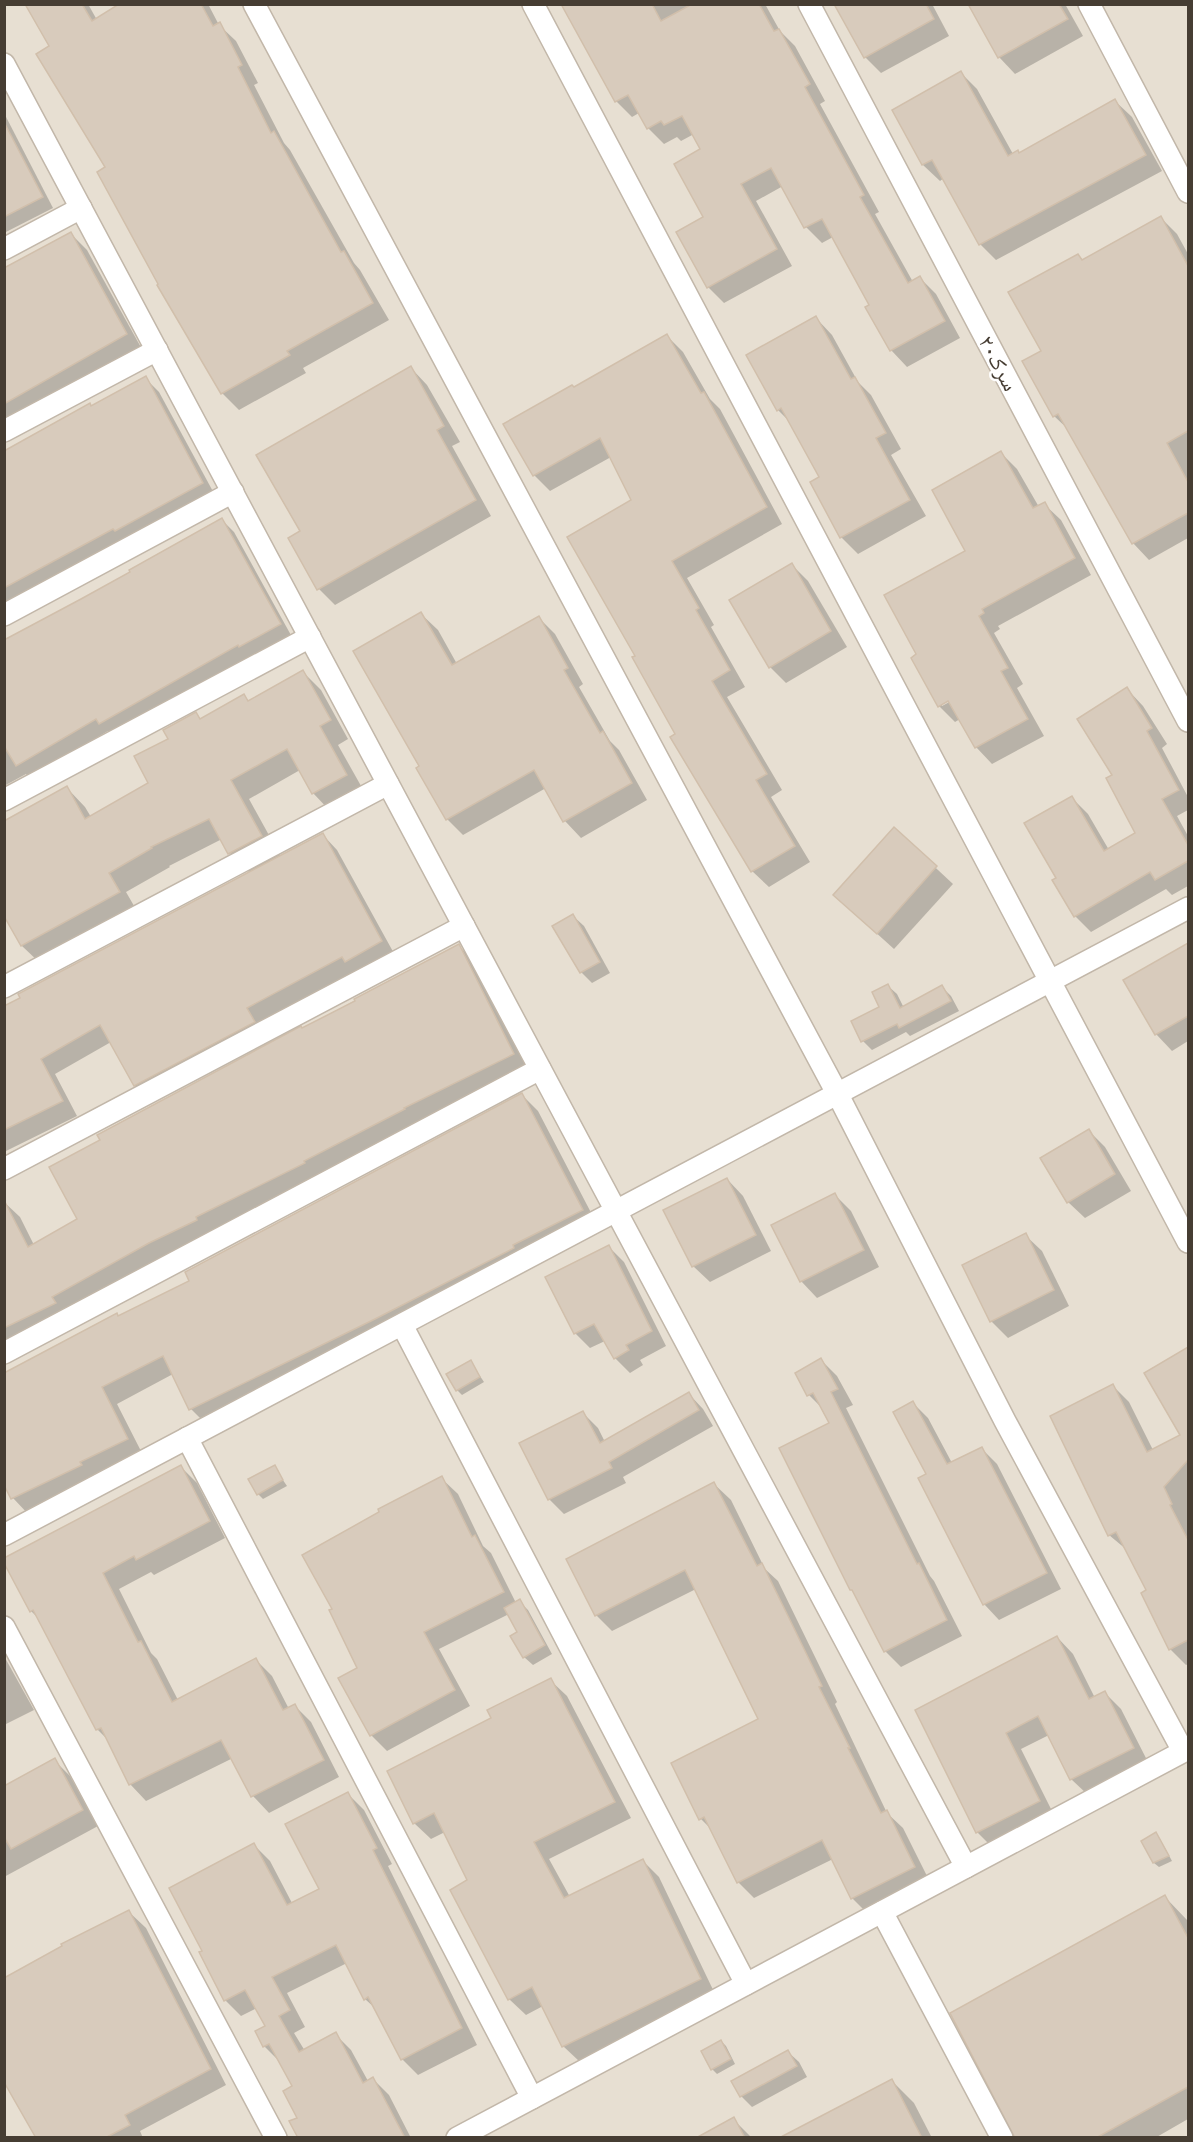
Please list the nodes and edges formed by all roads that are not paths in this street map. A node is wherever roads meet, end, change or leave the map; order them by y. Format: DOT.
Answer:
graph roads {
  1 [pos="255,4"];
  2 [pos="533,4"];
  3 [pos="809,4"];
  4 [pos="1089,4"];
  5 [pos="4,64"];
  6 [pos="1188,192"];
  7 [pos="81,208"];
  8 [pos="4,249"];
  9 [pos="157,350"];
  10 [pos="4,431"];
  11 [pos="233,492"];
  12 [pos="4,615"];
  13 [pos="310,637"];
  14 [pos="1188,721"];
  15 [pos="388,784"];
  16 [pos="4,800"];
  17 [pos="1188,908"];
  18 [pos="464,926"];
  19 [pos="1050,981"];
  20 [pos="4,987"];
  21 [pos="540,1069"];
  22 [pos="837,1095"];
  23 [pos="4,1169"];
  24 [pos="616,1211"];
  25 [pos="1188,1242"];
  26 [pos="402,1325"];
  27 [pos="4,1353"];
  28 [pos="187,1438"];
  29 [pos="5,1532"];
  30 [pos="4,1627"];
  31 [pos="1186,1750"];
  32 [pos="966,1867"];
  33 [pos="882,1912"];
  34 [pos="746,1984"];
  35 [pos="532,2098"];
  36 [pos="276,2138"];
  37 [pos="457,2138"];
  38 [pos="1002,2138"];
  1 -- 22 [label="street"];
  2 -- 19 [label="street"];
  3 -- 14 [label="street, سرک۲۰"];
  4 -- 6 [label="street"];
  5 -- 7 [label="street"];
  7 -- 8 [label="street"];
  7 -- 9 [label="street"];
  9 -- 10 [label="street"];
  9 -- 11 [label="street"];
  11 -- 12 [label="street"];
  11 -- 13 [label="street"];
  13 -- 15 [label="street"];
  13 -- 16 [label="street"];
  15 -- 18 [label="street"];
  15 -- 20 [label="street"];
  17 -- 19 [label="street"];
  18 -- 21 [label="street"];
  18 -- 23 [label="street"];
  19 -- 22 [label="street"];
  19 -- 25 [label="street"];
  21 -- 24 [label="street"];
  21 -- 27 [label="street"];
  22 -- 24 [label="street"];
  22 -- 31 [label="street"];
  24 -- 26 [label="street"];
  24 -- 32 [label="street"];
  26 -- 28 [label="street"];
  26 -- 34 [label="street"];
  28 -- 29 [label="street"];
  28 -- 35 [label="street"];
  30 -- 36 [label="street"];
  31 -- 32 [label="street"];
  32 -- 33 [label="street"];
  33 -- 34 [label="street"];
  33 -- 38 [label="street"];
  34 -- 35 [label="street"];
  35 -- 37 [label="street"];
}
